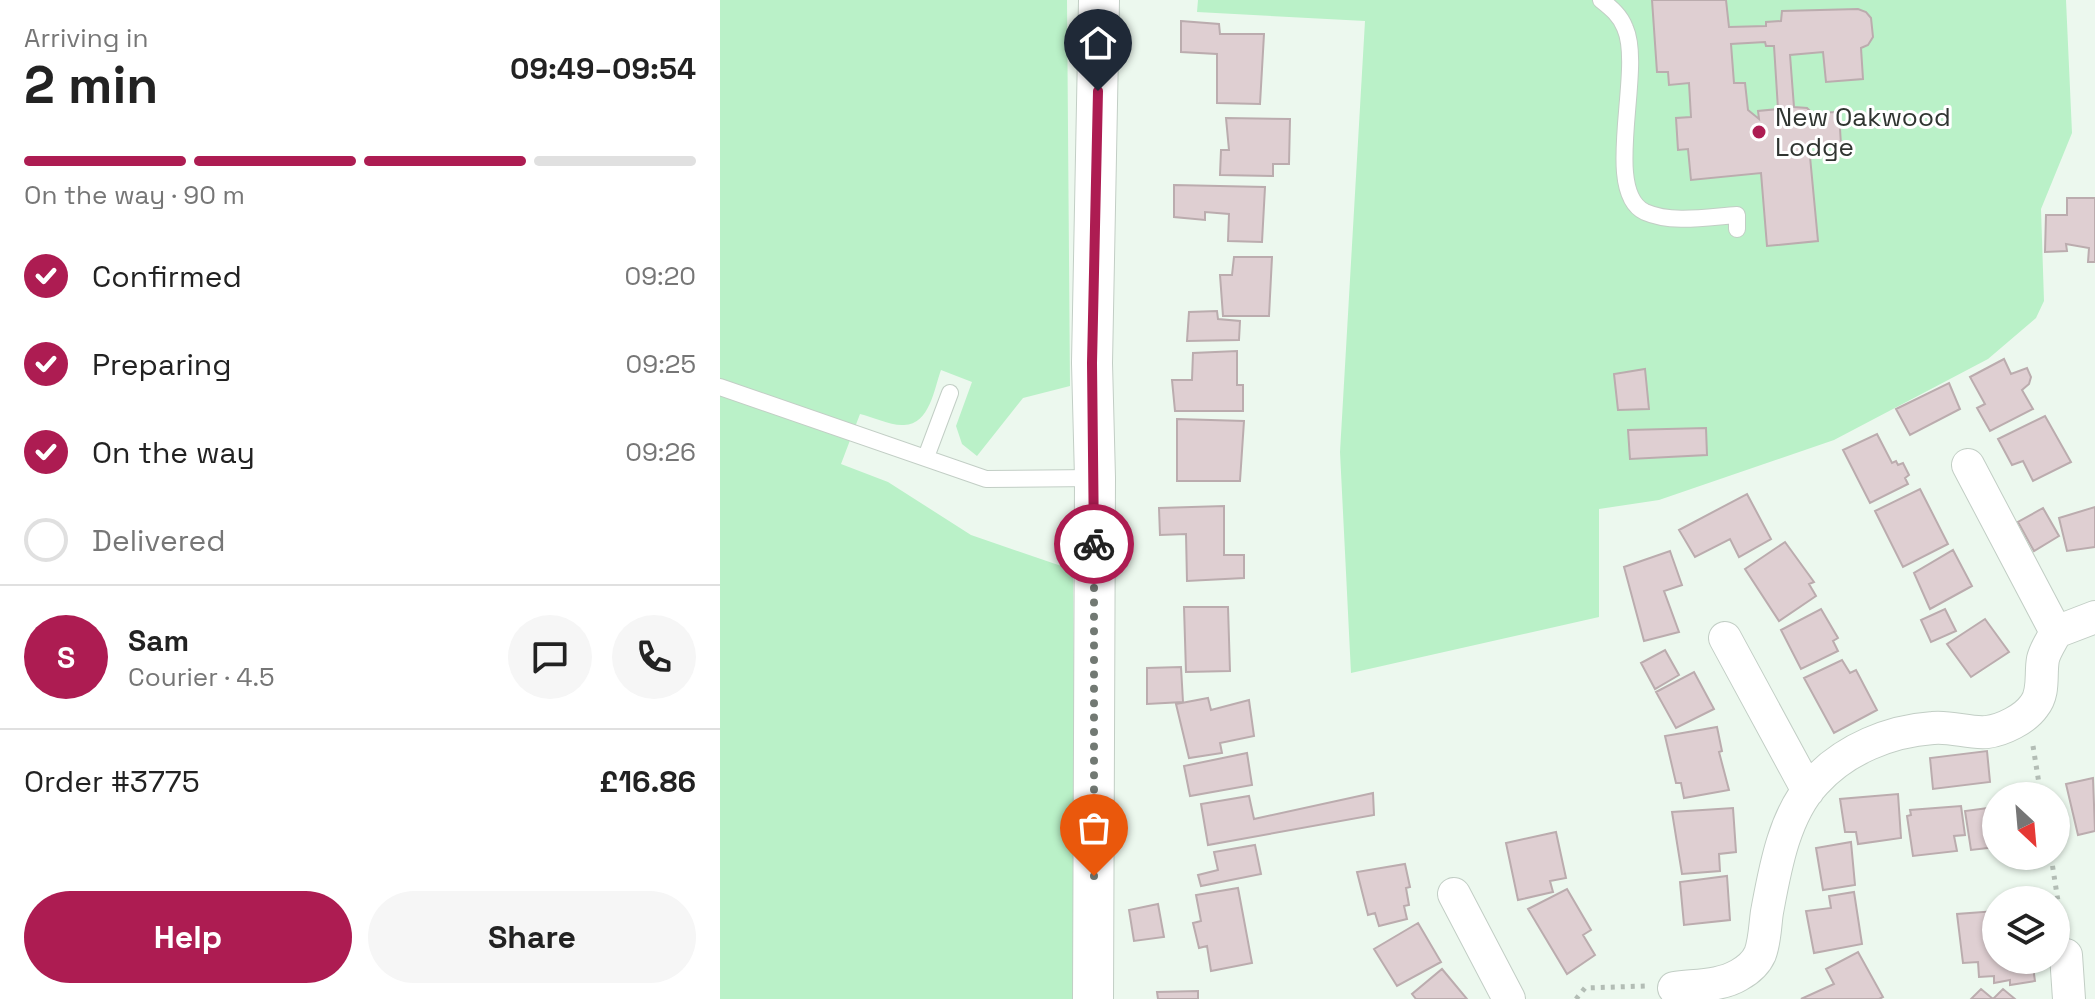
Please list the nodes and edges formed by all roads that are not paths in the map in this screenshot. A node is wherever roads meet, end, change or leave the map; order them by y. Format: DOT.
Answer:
graph roads {
  1 [pos="1099,0"];
  2 [pos="1601,0"];
  3 [pos="1737,229"];
  4 [pos="720,387"];
  5 [pos="950,393"];
  6 [pos="926,457"];
  7 [pos="1968,465"];
  8 [pos="1095,478"];
  9 [pos="2095,617"];
  10 [pos="2056,632"];
  11 [pos="1725,638"];
  12 [pos="1808,791"];
  13 [pos="1454,894"];
  14 [pos="2067,974"];
  15 [pos="1674,988"];
  16 [pos="1093,999"];
  17 [pos="1509,999"];
  18 [pos="2069,999"];
  1 -- 8 [label="street"];
  2 -- 3 [label="lane"];
  4 -- 6 [label="lane"];
  5 -- 6 [label="lane"];
  6 -- 8 [label="lane"];
  7 -- 10 [label="street"];
  8 -- 16 [label="street"];
  9 -- 10 [label="street"];
  10 -- 12 [label="street"];
  11 -- 12 [label="street"];
  12 -- 15 [label="street"];
  13 -- 17 [label="street"];
  14 -- 18 [label="street"];
}
